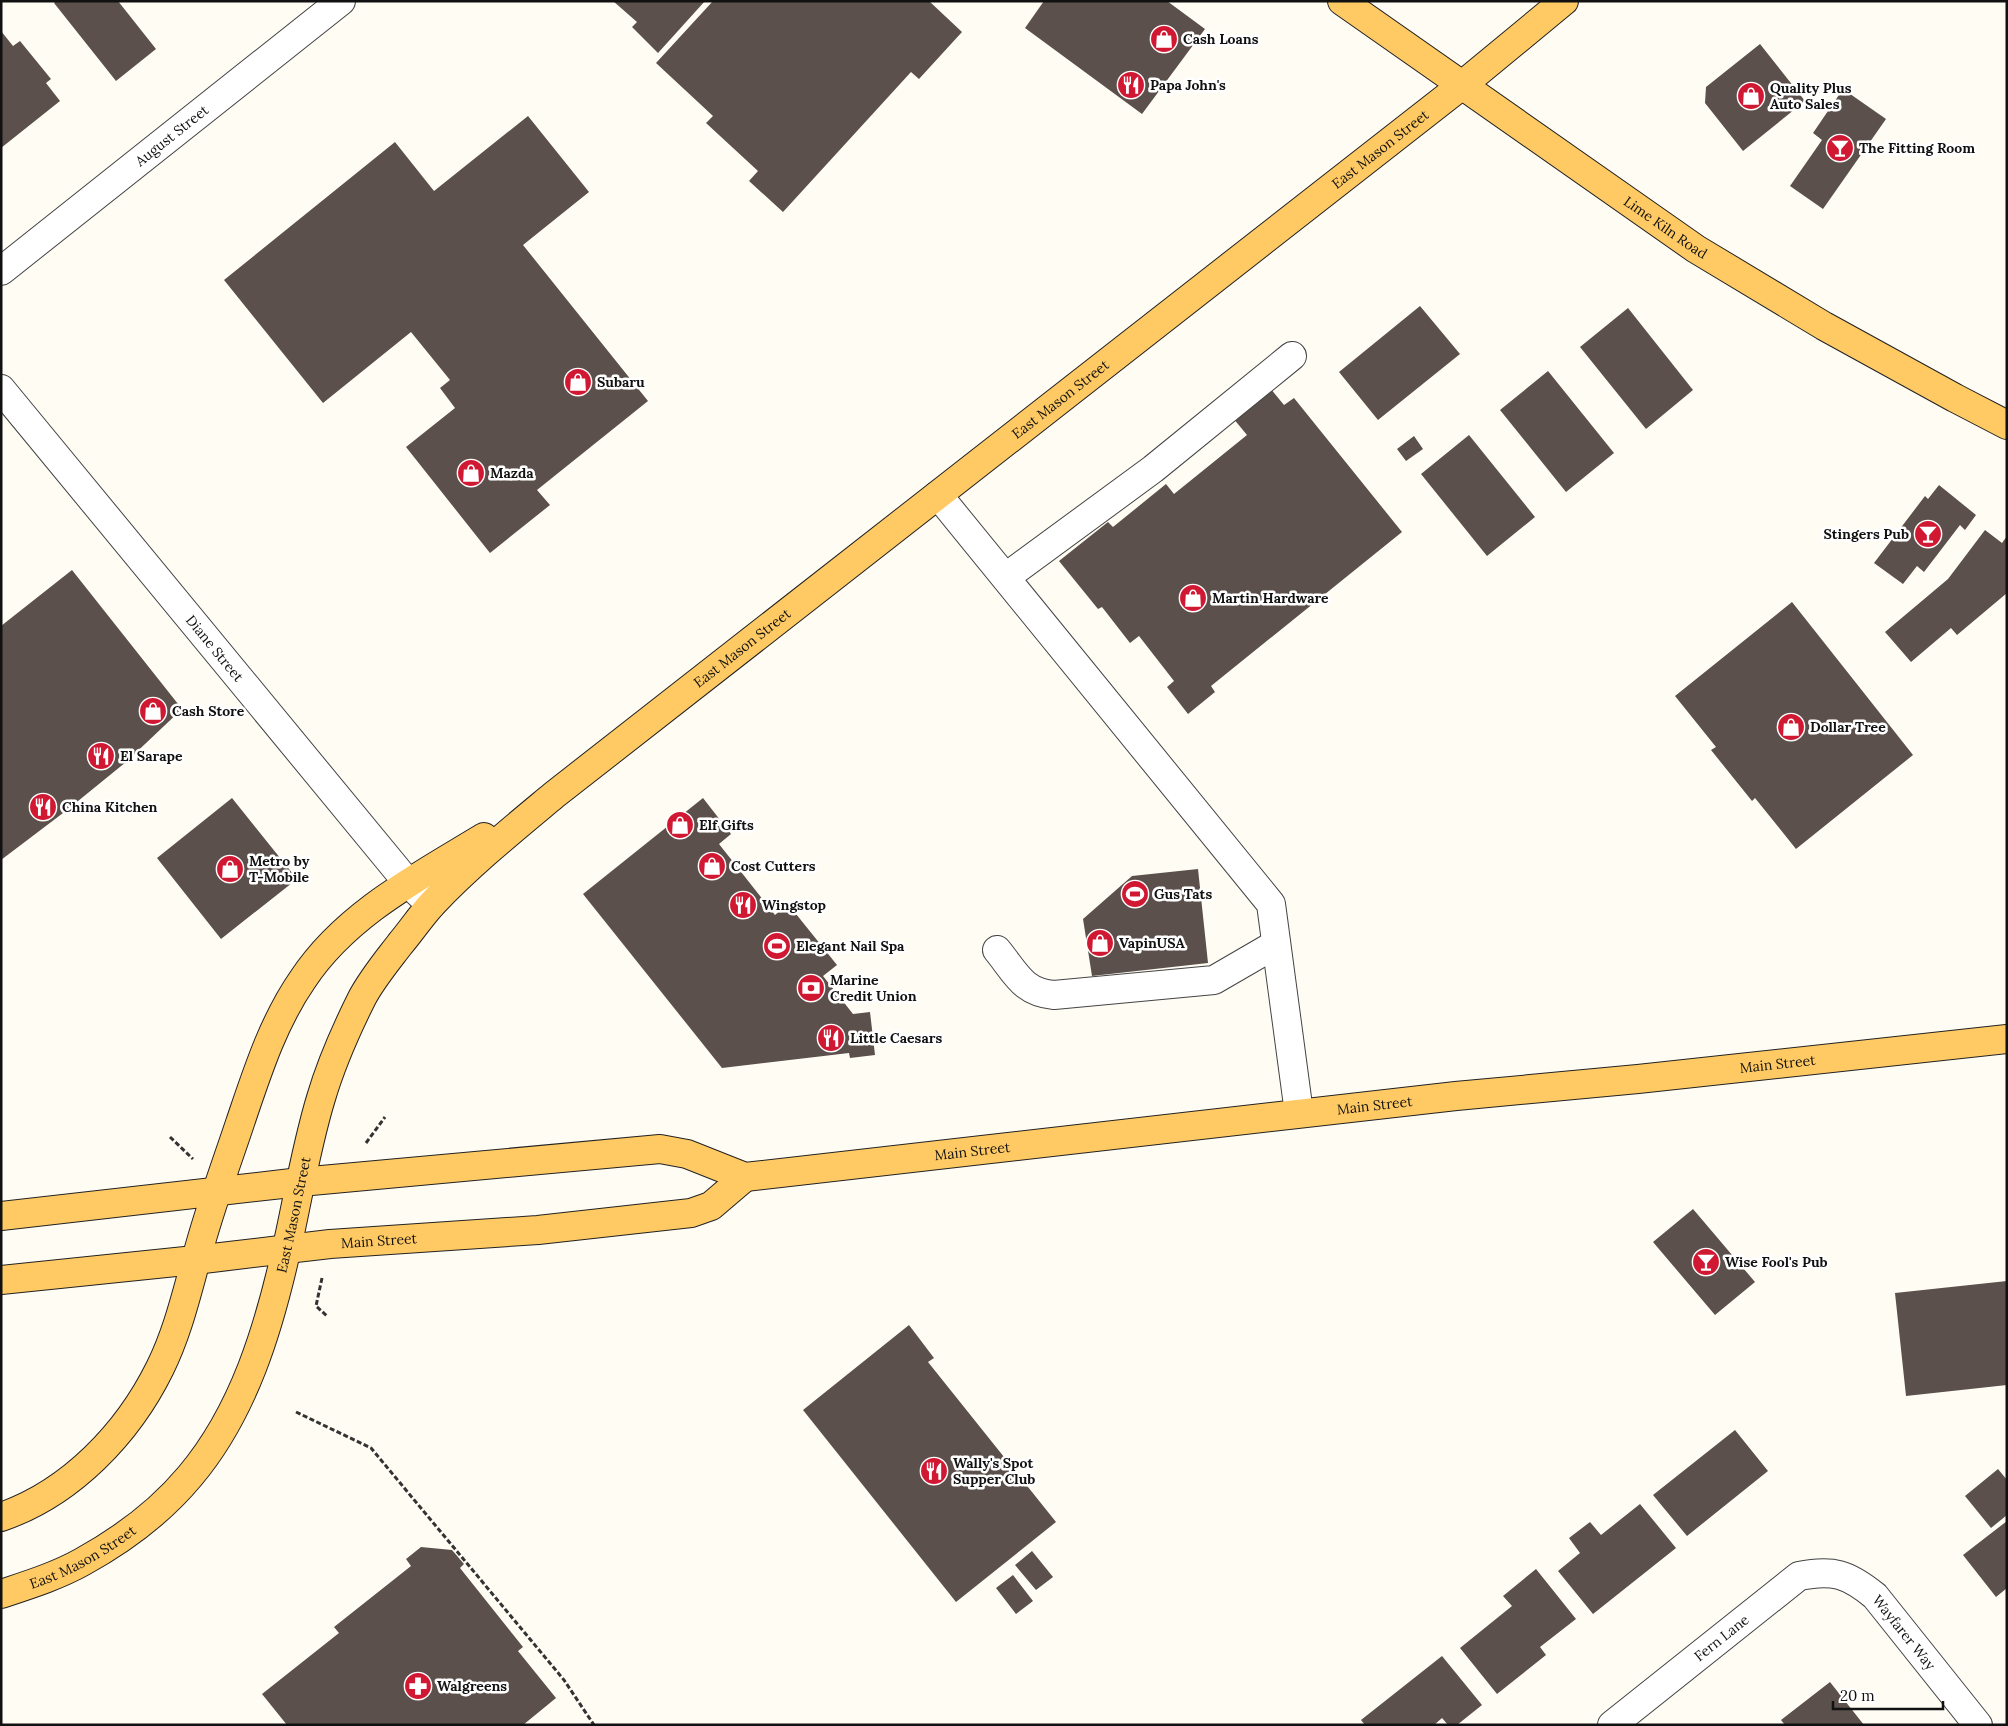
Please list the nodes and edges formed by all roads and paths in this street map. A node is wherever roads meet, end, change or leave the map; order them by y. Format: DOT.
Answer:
graph roads {
  1 [pos="341,1"];
  2 [pos="1342,1"];
  3 [pos="1564,1"];
  4 [pos="1461,86"];
  5 [pos="1,271"];
  6 [pos="1292,356"];
  7 [pos="1,389"];
  8 [pos="2007,425"];
  9 [pos="938,494"];
  10 [pos="1006,577"];
  11 [pos="554,795"];
  12 [pos="408,883"];
  13 [pos="430,905"];
  14 [pos="1276,944"];
  15 [pos="997,950"];
  16 [pos="2007,1039"];
  17 [pos="1299,1113"];
  18 [pos="745,1177"];
  19 [pos="300,1182"];
  20 [pos="216,1192"];
  21 [pos="1,1216"];
  22 [pos="287,1249"];
  23 [pos="196,1260"];
  24 [pos="1,1280"];
  25 [pos="296,1412"];
  26 [pos="1,1517"];
  27 [pos="1838,1574"];
  28 [pos="1,1594"];
  29 [pos="594,1725"];
  30 [pos="1612,1725"];
  31 [pos="1978,1725"];
  1 -- 5 [label="street, August Street"];
  2 -- 4 [label="main road, Lime Kiln Road"];
  3 -- 4 [label="main road, East Mason Street"];
  4 -- 8 [label="main road, Lime Kiln Road"];
  4 -- 9 [label="main road, East Mason Street"];
  6 -- 10 [label="street"];
  7 -- 12 [label="street, Diane Street"];
  9 -- 10 [label="street"];
  9 -- 11 [label="main road, East Mason Street"];
  10 -- 14 [label="street"];
  11 -- 12 [label="main road, East Mason Street"];
  11 -- 13 [label="main road, East Mason Street"];
  12 -- 13 [label="street, Diane Street"];
  12 -- 20 [label="main road, East Mason Street"];
  13 -- 19 [label="main road, East Mason Street"];
  14 -- 15 [label="street"];
  14 -- 17 [label="street"];
  16 -- 17 [label="main road, Main Street"];
  17 -- 18 [label="main road, Main Street"];
  18 -- 19 [label="main road, Main Street"];
  18 -- 22 [label="main road, Main Street"];
  19 -- 20 [label="main road, Main Street"];
  19 -- 22 [label="main road, East Mason Street"];
  20 -- 21 [label="main road, Main Street"];
  20 -- 23 [label="main road, East Mason Street"];
  22 -- 23 [label="main road, Main Street"];
  22 -- 28 [label="main road, East Mason Street"];
  23 -- 24 [label="main road, Main Street"];
  23 -- 26 [label="main road, East Mason Street"];
  25 -- 29 [label="path"];
  27 -- 30 [label="street, Fern Lane"];
  27 -- 31 [label="street, Wayfarer Way"];
}
